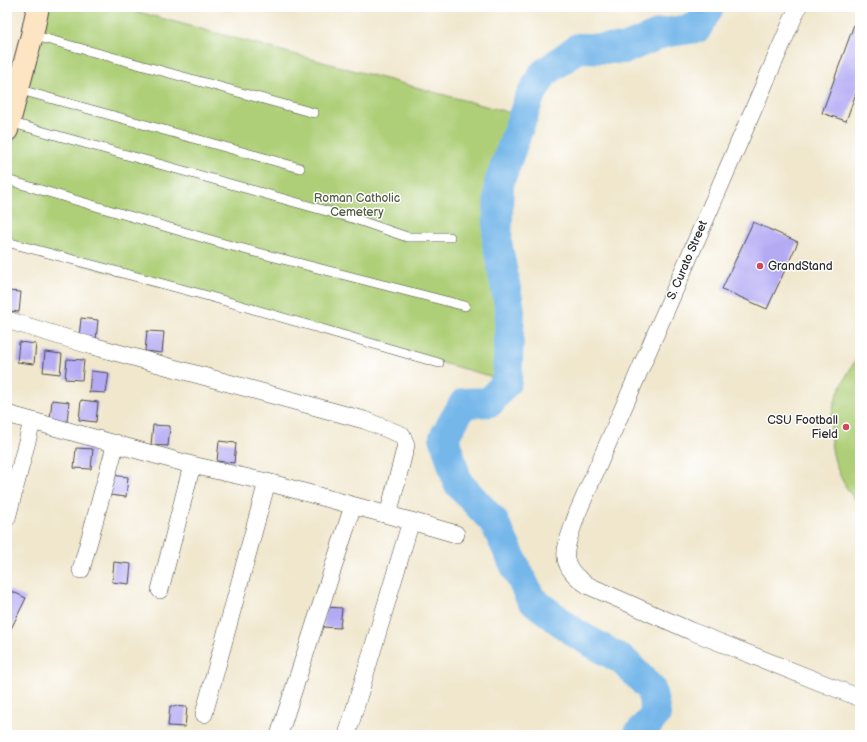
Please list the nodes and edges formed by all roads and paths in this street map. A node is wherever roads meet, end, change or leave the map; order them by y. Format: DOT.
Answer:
graph roads {
  1 [pos="38,7"];
  2 [pos="798,7"];
  3 [pos="32,35"];
  4 [pos="12,90"];
  5 [pos="314,113"];
  6 [pos="8,126"];
  7 [pos="300,168"];
  8 [pos="7,180"];
  9 [pos="450,237"];
  10 [pos="7,242"];
  11 [pos="465,306"];
  12 [pos="7,320"];
  13 [pos="439,363"];
  14 [pos="7,414"];
  15 [pos="32,422"];
  16 [pos="116,443"];
  17 [pos="192,464"];
  18 [pos="268,482"];
  19 [pos="352,506"];
  20 [pos="388,515"];
  21 [pos="7,518"];
  22 [pos="412,521"];
  23 [pos="456,534"];
  24 [pos="81,570"];
  25 [pos="160,590"];
  26 [pos="860,698"];
  27 [pos="204,714"];
  28 [pos="279,735"];
  29 [pos="347,735"];
  1 -- 3 [label="main road"];
  2 -- 26 [label="street, S. Curato Street"];
  3 -- 4 [label="main road"];
  3 -- 5 [label="lane"];
  4 -- 6 [label="main road"];
  4 -- 7 [label="lane"];
  6 -- 9 [label="lane"];
  8 -- 11 [label="lane"];
  10 -- 13 [label="lane"];
  12 -- 20 [label="street"];
  14 -- 15 [label="street"];
  15 -- 16 [label="street"];
  15 -- 21 [label="street"];
  16 -- 17 [label="street"];
  16 -- 24 [label="street"];
  17 -- 18 [label="street"];
  17 -- 25 [label="street"];
  18 -- 19 [label="street"];
  18 -- 27 [label="street"];
  19 -- 20 [label="street"];
  19 -- 28 [label="street"];
  20 -- 22 [label="street"];
  22 -- 23 [label="street"];
  22 -- 29 [label="street"];
}
